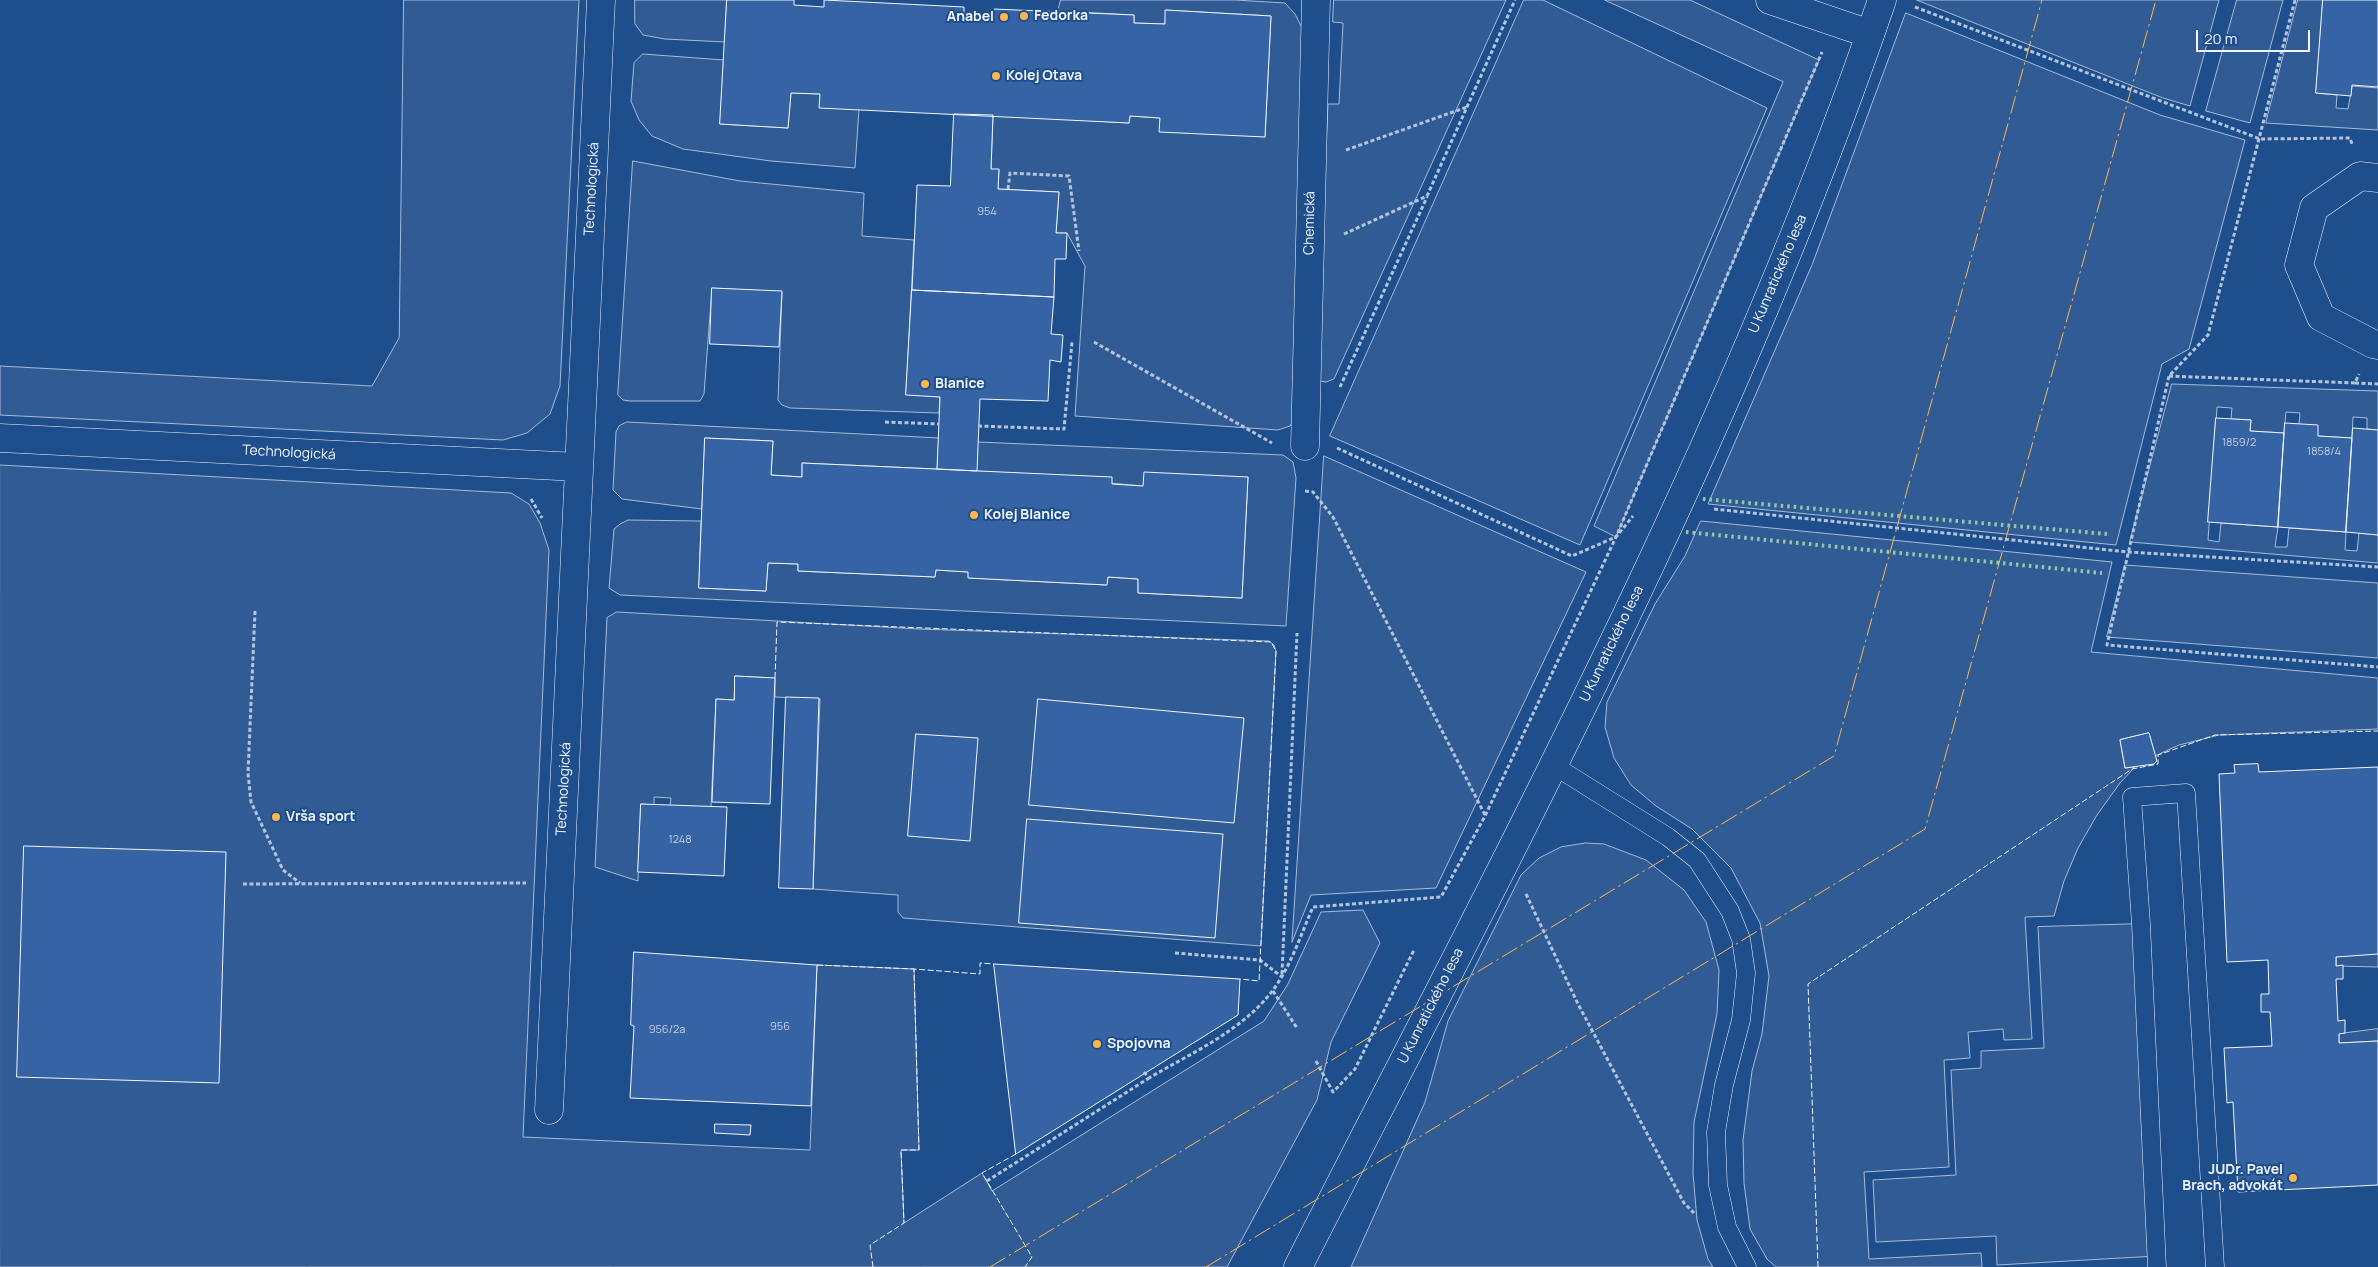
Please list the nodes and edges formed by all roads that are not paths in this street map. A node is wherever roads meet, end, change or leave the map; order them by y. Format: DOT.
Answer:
graph roads {
  1 [pos="601,0"];
  2 [pos="1316,0"];
  3 [pos="1770,0"];
  4 [pos="1882,0"];
  5 [pos="1870,34"];
  6 [pos="2369,177"];
  7 [pos="2376,344"];
  8 [pos="0,438"];
  9 [pos="1305,446"];
  10 [pos="578,468"];
  11 [pos="1553,765"];
  12 [pos="549,1110"];
  13 [pos="1298,1267"];
  14 [pos="1747,1267"];
  15 [pos="2157,1267"];
  16 [pos="2216,1267"];
  1 -- 10 [label="street, Technologická"];
  2 -- 9 [label="street, Chemická"];
  3 -- 5 [label="street"];
  4 -- 5 [label="street, U Kunratického lesa"];
  5 -- 11 [label="street, U Kunratického lesa"];
  6 -- 7 [label="street"];
  8 -- 10 [label="street, Technologická"];
  10 -- 12 [label="street, Technologická"];
  11 -- 13 [label="street, U Kunratického lesa"];
  11 -- 14 [label="lane"];
  15 -- 16 [label="lane"];
}
